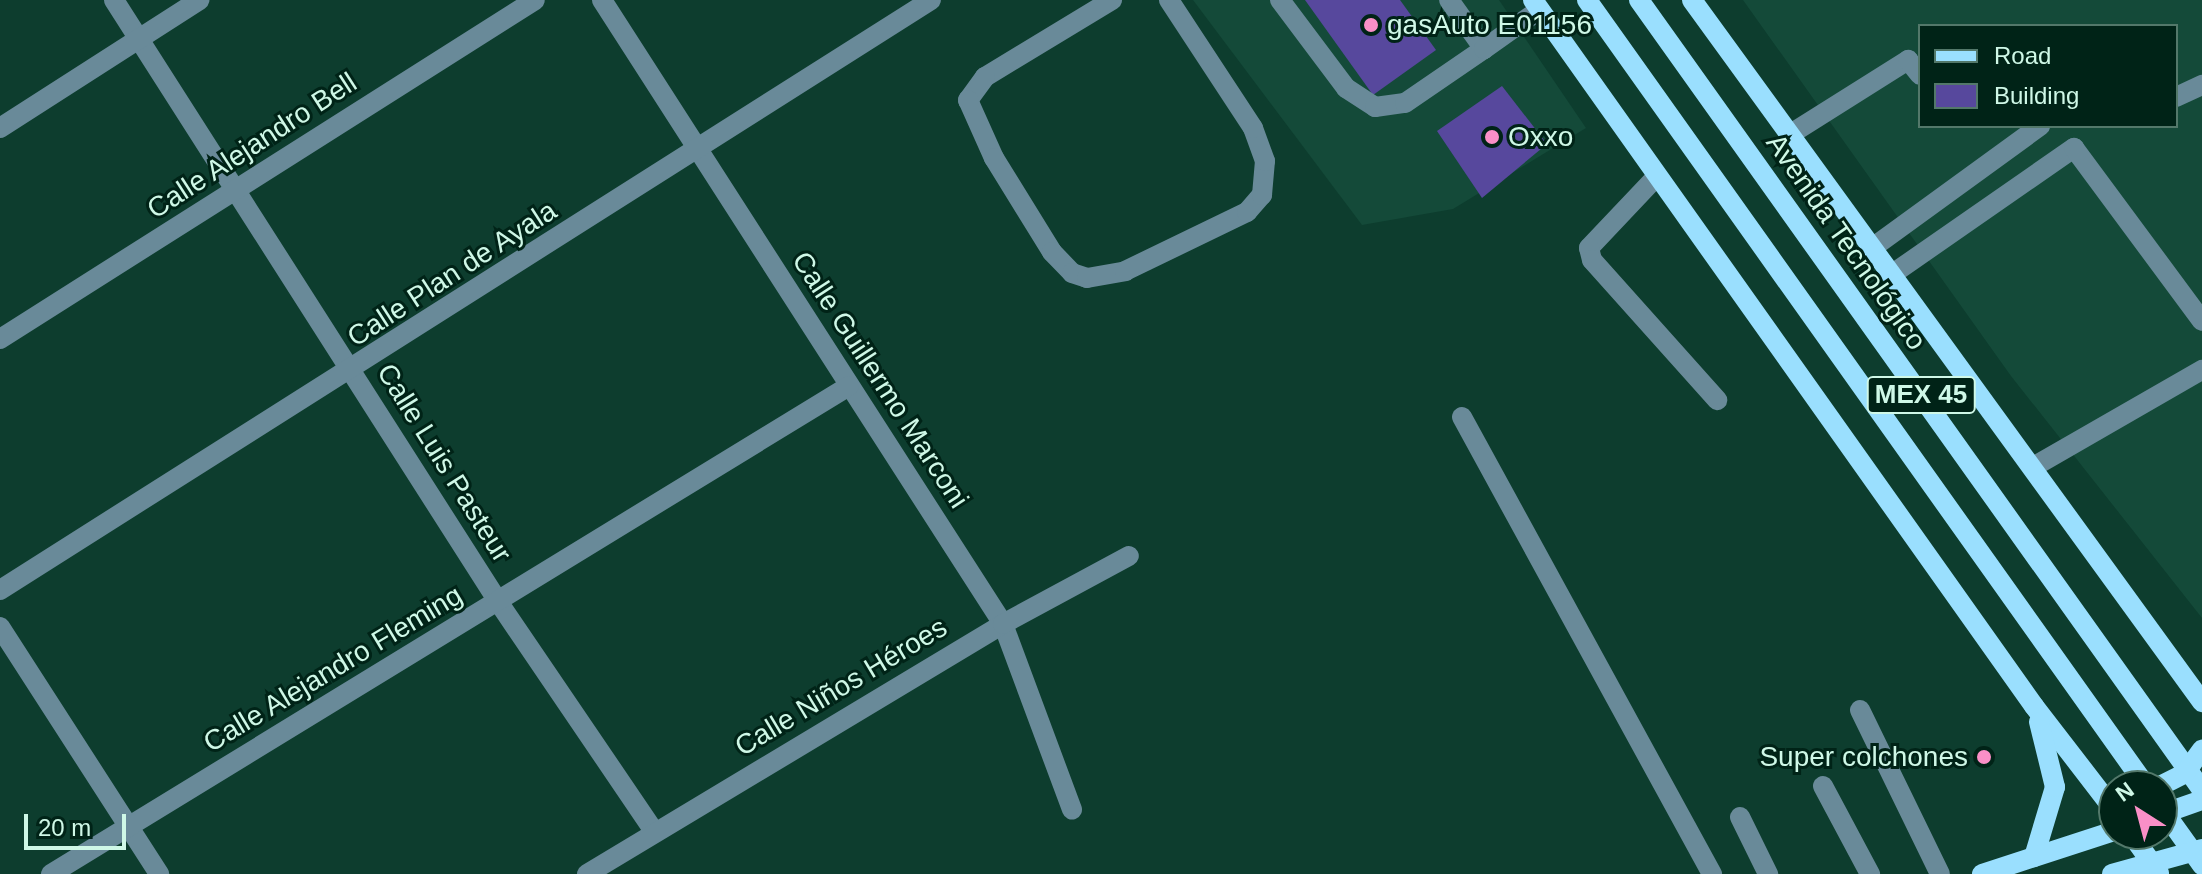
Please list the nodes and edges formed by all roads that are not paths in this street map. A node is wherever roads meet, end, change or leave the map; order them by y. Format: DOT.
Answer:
graph roads {
  1 [pos="114,0"];
  2 [pos="199,0"];
  3 [pos="535,0"];
  4 [pos="602,0"];
  5 [pos="931,0"];
  6 [pos="1112,0"];
  7 [pos="1169,0"];
  8 [pos="1280,0"];
  9 [pos="1449,0"];
  10 [pos="1587,0"];
  11 [pos="1639,0"];
  12 [pos="1692,0"];
  13 [pos="1536,5"];
  14 [pos="140,38"];
  15 [pos="1484,49"];
  16 [pos="1918,72"];
  17 [pos="2202,85"];
  18 [pos="2178,96"];
  19 [pos="0,128"];
  20 [pos="2037,128"];
  21 [pos="1789,135"];
  22 [pos="698,150"];
  23 [pos="1657,176"];
  24 [pos="238,188"];
  25 [pos="1872,248"];
  26 [pos="1891,275"];
  27 [pos="2202,321"];
  28 [pos="0,339"];
  29 [pos="353,370"];
  30 [pos="2202,370"];
  31 [pos="849,386"];
  32 [pos="1717,400"];
  33 [pos="1462,417"];
  34 [pos="2033,467"];
  35 [pos="1129,556"];
  36 [pos="0,590"];
  37 [pos="499,603"];
  38 [pos="1003,624"];
  39 [pos="0,627"];
  40 [pos="2174,664"];
  41 [pos="2202,675"];
  42 [pos="2202,702"];
  43 [pos="2034,706"];
  44 [pos="1860,710"];
  45 [pos="2202,750"];
  46 [pos="2135,770"];
  47 [pos="2178,777"];
  48 [pos="2098,780"];
  49 [pos="1823,786"];
  50 [pos="2202,790"];
  51 [pos="2202,800"];
  52 [pos="2178,807"];
  53 [pos="1072,810"];
  54 [pos="1740,817"];
  55 [pos="127,825"];
  56 [pos="654,831"];
  57 [pos="2178,833"];
  58 [pos="2098,836"];
  59 [pos="2202,849"];
  60 [pos="2143,850"];
  61 [pos="2034,857"];
  62 [pos="2202,865"];
  63 [pos="2156,868"];
  64 [pos="51,874"];
  65 [pos="159,874"];
  66 [pos="587,874"];
  67 [pos="1712,874"];
  68 [pos="1768,874"];
  69 [pos="1870,874"];
  70 [pos="1940,874"];
  71 [pos="1982,874"];
  72 [pos="2112,874"];
  1 -- 14 [label="street, Calle Luis Pasteur"];
  2 -- 14 [label="street"];
  3 -- 24 [label="street, Calle Alejandro Bell"];
  4 -- 22 [label="street, Calle Guillermo Marconi"];
  5 -- 22 [label="street, Calle Plan de Ayala"];
  6 -- 7 [label="street"];
  8 -- 15 [label="street"];
  9 -- 15 [label="street"];
  10 -- 46 [label="main road, MEX 45"];
  11 -- 50 [label="main road, Avenida Tecnológico / MEX 45"];
  12 -- 21 [label="main road"];
  13 -- 15 [label="street"];
  13 -- 23 [label="main road"];
  14 -- 19 [label="street"];
  14 -- 24 [label="street, Calle Luis Pasteur"];
  16 -- 21 [label="street"];
  17 -- 18 [label="street"];
  20 -- 25 [label="street"];
  21 -- 25 [label="main road"];
  22 -- 29 [label="street, Calle Plan de Ayala"];
  22 -- 31 [label="street, Calle Guillermo Marconi"];
  23 -- 32 [label="street"];
  23 -- 43 [label="main road"];
  24 -- 28 [label="street, Calle Alejandro Bell"];
  24 -- 29 [label="street, Calle Luis Pasteur"];
  25 -- 26 [label="main road"];
  26 -- 27 [label="street"];
  26 -- 34 [label="main road"];
  29 -- 36 [label="street, Calle Plan de Ayala"];
  29 -- 37 [label="street, Calle Luis Pasteur"];
  30 -- 34 [label="street"];
  31 -- 37 [label="street, Calle Alejandro Fleming"];
  31 -- 38 [label="street, Calle Guillermo Marconi"];
  33 -- 67 [label="street"];
  34 -- 40 [label="main road"];
  35 -- 38 [label="street, Calle Niños Héroes"];
  37 -- 55 [label="street, Calle Alejandro Fleming"];
  37 -- 56 [label="street, Calle Luis Pasteur"];
  38 -- 53 [label="street, Calle Guillermo Marconi"];
  38 -- 56 [label="street, Calle Niños Héroes"];
  39 -- 55 [label="street"];
  40 -- 41 [label="main road"];
  40 -- 42 [label="main road"];
  43 -- 48 [label="main road"];
  43 -- 61 [label="main road"];
  44 -- 70 [label="street"];
  45 -- 47 [label="main road"];
  49 -- 69 [label="street"];
  51 -- 52 [label="main road"];
  54 -- 68 [label="street"];
  55 -- 64 [label="street, Calle Alejandro Fleming"];
  55 -- 65 [label="street"];
  56 -- 66 [label="street, Calle Niños Héroes"];
  57 -- 62 [label="main road"];
  58 -- 61 [label="main road"];
  59 -- 63 [label="main road"];
  60 -- 63 [label="main road"];
  61 -- 71 [label="main road"];
  63 -- 72 [label="main road"];
}
